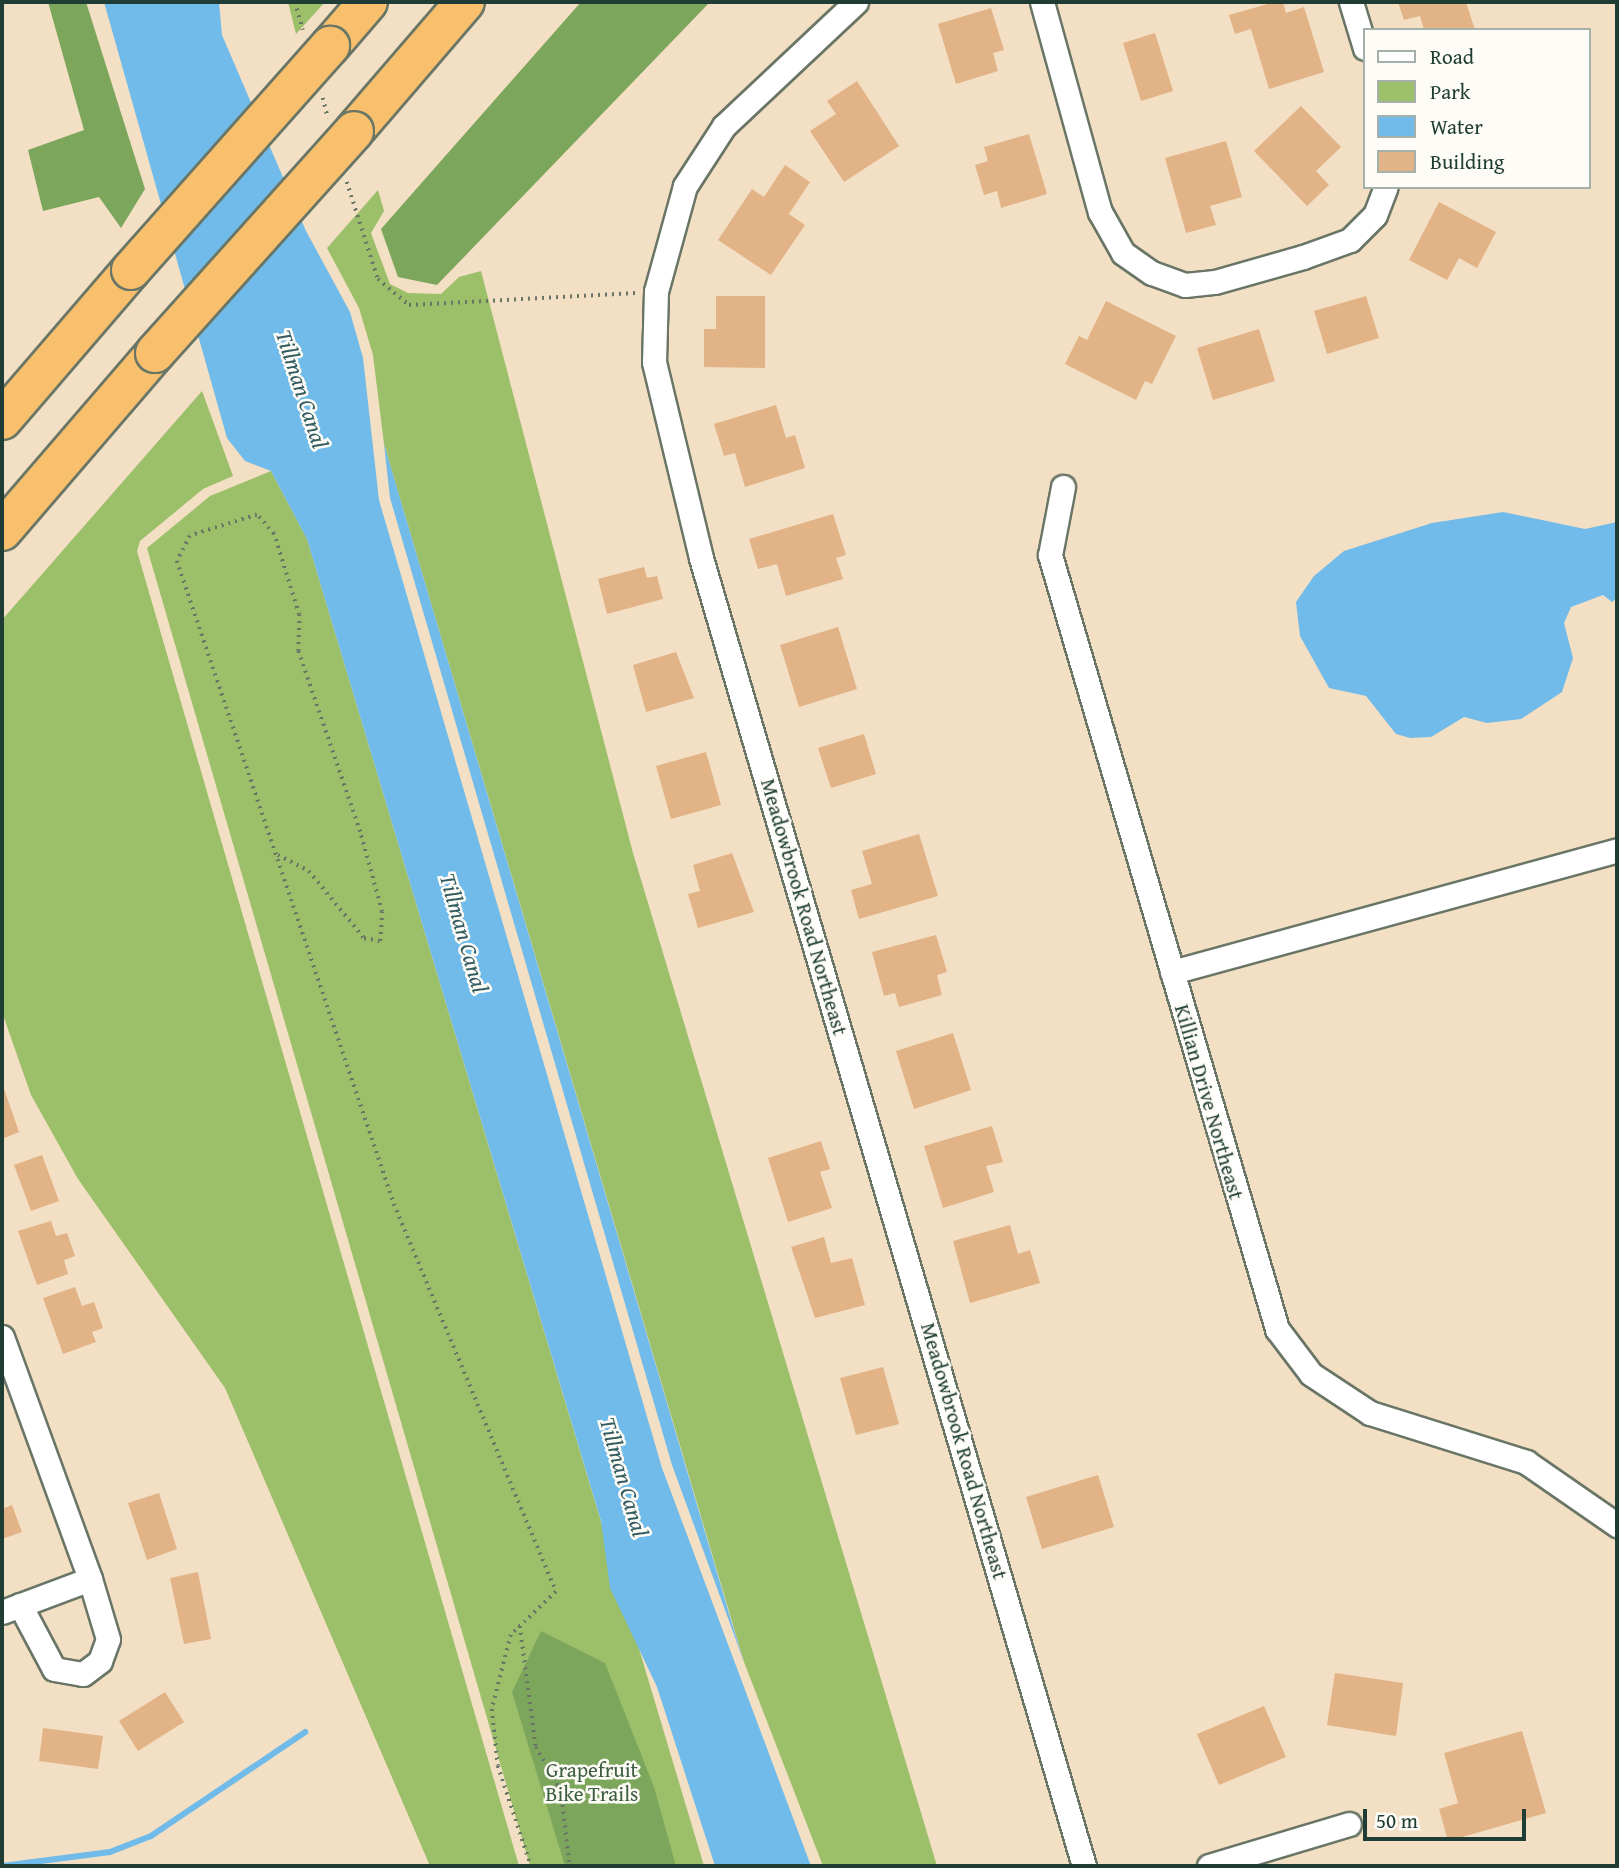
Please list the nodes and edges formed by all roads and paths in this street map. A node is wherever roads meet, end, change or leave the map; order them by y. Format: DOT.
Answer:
graph roads {
  1 [pos="295,2"];
  2 [pos="368,2"];
  3 [pos="466,2"];
  4 [pos="856,2"];
  5 [pos="1042,2"];
  6 [pos="1351,2"];
  7 [pos="319,45"];
  8 [pos="1364,45"];
  9 [pos="319,85"];
  10 [pos="342,128"];
  11 [pos="346,178"];
  12 [pos="1385,189"];
  13 [pos="656,291"];
  14 [pos="2,420"];
  15 [pos="1063,486"];
  16 [pos="2,531"];
  17 [pos="1617,850"];
  18 [pos="278,855"];
  19 [pos="1172,972"];
  20 [pos="2,1337"];
  21 [pos="1617,1525"];
  22 [pos="90,1578"];
  23 [pos="11,1608"];
  24 [pos="520,1626"];
  25 [pos="1349,1824"];
  26 [pos="530,1866"];
  27 [pos="570,1866"];
  28 [pos="1084,1866"];
  29 [pos="1209,1866"];
  1 -- 7 [label="path"];
  2 -- 7 [label="highway"];
  3 -- 10 [label="highway"];
  4 -- 13 [label="street, Meadowbrook Road Northeast"];
  5 -- 12 [label="street"];
  6 -- 8 [label="street"];
  7 -- 14 [label="highway, bridge"];
  9 -- 10 [label="path"];
  10 -- 16 [label="highway, bridge"];
  11 -- 13 [label="path"];
  13 -- 28 [label="street, Meadowbrook Road Northeast"];
  15 -- 19 [label="street, Killian Drive Northeast"];
  17 -- 19 [label="street"];
  18 -- 18 [label="path"];
  18 -- 24 [label="path"];
  19 -- 21 [label="street, Killian Drive Northeast"];
  20 -- 22 [label="street"];
  22 -- 23 [label="street"];
  22 -- 23 [label="street"];
  24 -- 26 [label="path"];
  24 -- 27 [label="path"];
  25 -- 29 [label="street"];
}
